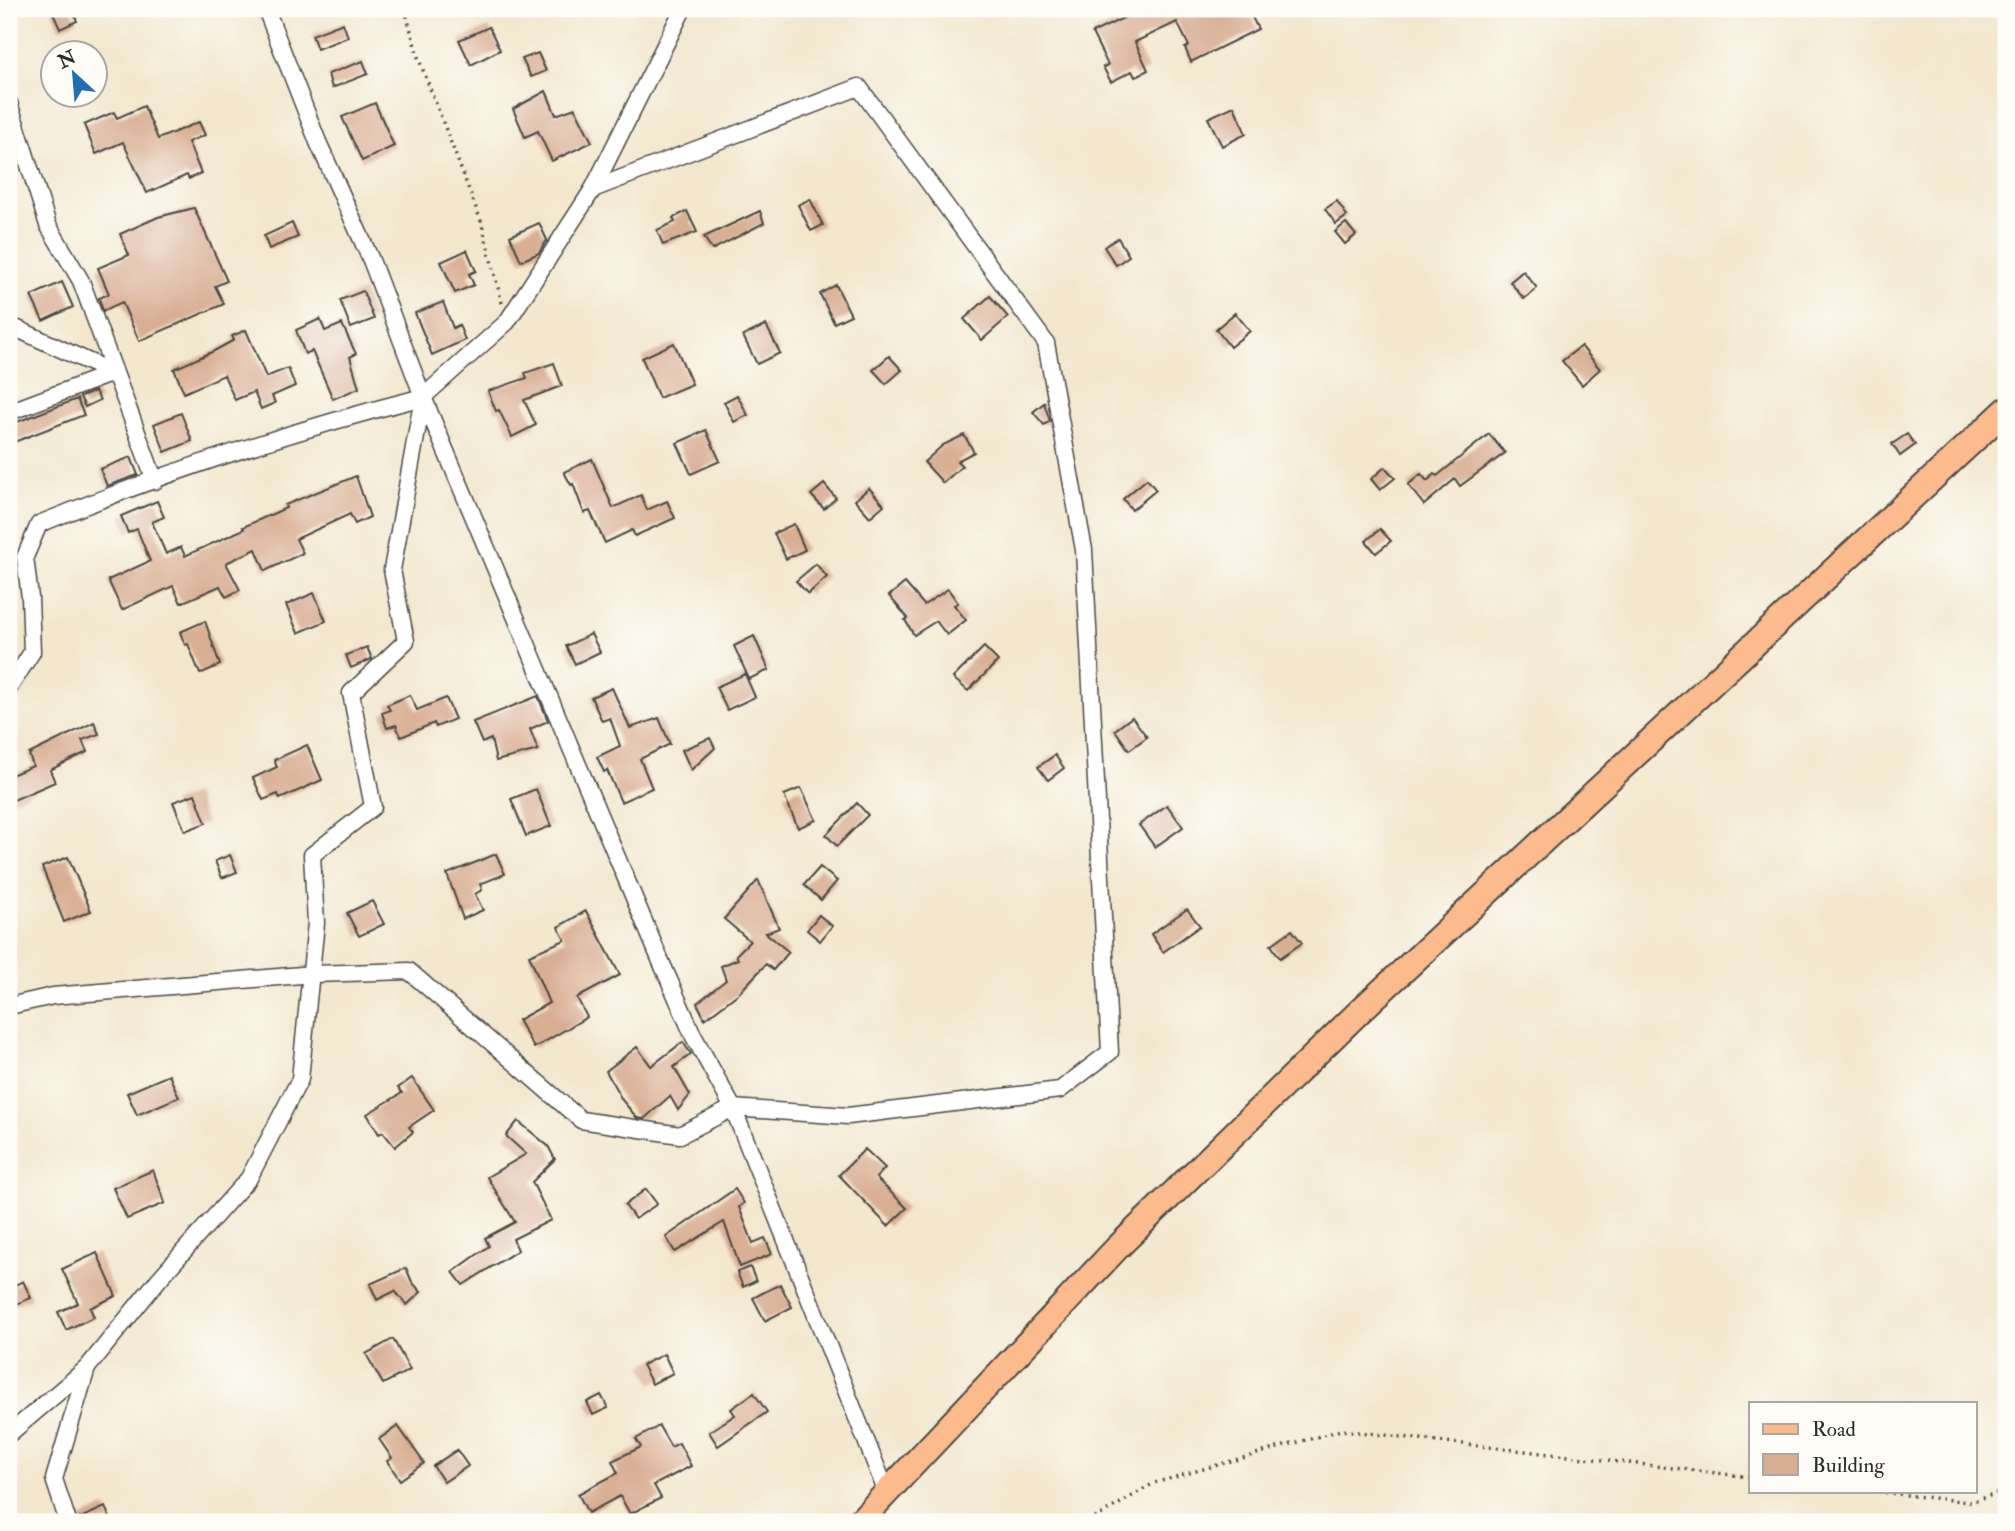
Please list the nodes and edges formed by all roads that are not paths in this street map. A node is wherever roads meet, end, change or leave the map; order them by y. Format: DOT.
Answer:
graph roads {
  1 [pos="266,9"];
  2 [pos="683,9"];
  3 [pos="9,103"];
  4 [pos="593,189"];
  5 [pos="9,325"];
  6 [pos="113,373"];
  7 [pos="423,397"];
  8 [pos="2006,410"];
  9 [pos="9,412"];
  10 [pos="155,481"];
  11 [pos="9,688"];
  12 [pos="313,974"];
  13 [pos="9,1006"];
  14 [pos="733,1108"];
  15 [pos="87,1368"];
  16 [pos="9,1434"];
  17 [pos="887,1493"];
  18 [pos="68,1522"];
  19 [pos="859,1522"];
  1 -- 7 [label="street"];
  2 -- 4 [label="street"];
  3 -- 6 [label="street"];
  4 -- 7 [label="street"];
  4 -- 14 [label="street"];
  5 -- 6 [label="street"];
  6 -- 9 [label="street"];
  6 -- 10 [label="street"];
  7 -- 10 [label="street"];
  7 -- 12 [label="street"];
  7 -- 14 [label="street"];
  8 -- 17 [label="main road"];
  10 -- 11 [label="street"];
  12 -- 13 [label="street"];
  12 -- 14 [label="street"];
  12 -- 15 [label="street"];
  14 -- 17 [label="street"];
  15 -- 16 [label="street"];
  15 -- 18 [label="street"];
  17 -- 19 [label="main road"];
}
